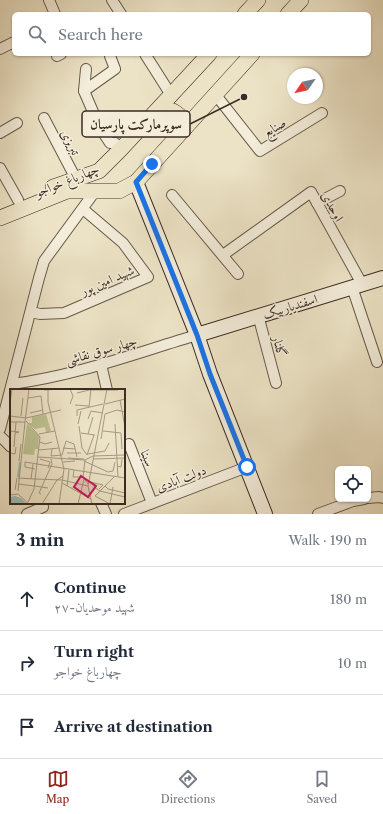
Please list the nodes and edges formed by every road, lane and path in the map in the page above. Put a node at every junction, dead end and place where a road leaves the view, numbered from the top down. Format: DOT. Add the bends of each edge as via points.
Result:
graph roads {
  1 [pos="49,0"];
  2 [pos="112,0"];
  3 [pos="258,0"];
  4 [pos="301,0"];
  5 [pos="54,12"];
  6 [pos="119,12"];
  7 [pos="247,12"];
  8 [pos="290,12"];
  9 [pos="12,43"];
  10 [pos="1,46"];
  11 [pos="110,56"];
  12 [pos="146,56"];
  13 [pos="207,56"];
  14 [pos="250,56"];
  15 [pos="86,69"];
  16 [pos="84,91"];
  17 [pos="215,94"];
  18 [pos="171,95"];
  19 [pos="158,110"];
  20 [pos="322,113"];
  21 [pos="44,118"];
  22 [pos="17,123"];
  23 [pos="185,128"];
  24 [pos="0,133"];
  25 [pos="121,149"];
  26 [pos="0,168"];
  27 [pos="99,170"];
  28 [pos="76,179"];
  29 [pos="136,182"];
  30 [pos="101,190"];
  31 [pos="340,191"];
  32 [pos="172,195"];
  33 [pos="18,200"];
  34 [pos="317,203"];
  35 [pos="0,208"];
  36 [pos="83,209"];
  37 [pos="0,218"];
  38 [pos="223,255"];
  39 [pos="238,274"];
  40 [pos="383,278"];
  41 [pos="357,286"];
  42 [pos="31,312"];
  43 [pos="258,315"];
  44 [pos="197,335"];
  45 [pos="377,362"];
  46 [pos="102,364"];
  47 [pos="276,383"];
  48 [pos="12,384"];
  49 [pos="11,389"];
  50 [pos="107,389"];
  51 [pos="10,392"];
  52 [pos="0,434"];
  53 [pos="129,444"];
  54 [pos="10,446"];
  55 [pos="247,467"];
  56 [pos="371,498"];
  57 [pos="383,498"];
  58 [pos="350,502"];
  59 [pos="152,503"];
  60 [pos="101,504"];
  61 [pos="44,508"];
  62 [pos="128,513"];
  63 [pos="27,514"];
  64 [pos="106,514"];
  65 [pos="265,514"];
  66 [pos="318,514"];
  1 -- 5 [label="street"];
  2 -- 6 [label="street"];
  3 -- 7 [label="main road"];
  4 -- 8 [label="main road"];
  9 -- 10 [label="street"];
  11 -- 16 [label="street" via="116,69"];
  12 -- 18 [label="street"];
  13 -- 18 [label="main road, چهارباغ خواجو"];
  14 -- 17 [label="main road, چهارباغ خواجو"];
  15 -- 16 [label="street"];
  16 -- 25 [label="street" via="110,143 115,143"];
  17 -- 20 [label="street, صنایع" via="260,151"];
  17 -- 23 [label="main road, چهارباغ خواجو"];
  18 -- 19 [label="main road, چهارباغ خواجو"];
  19 -- 23 [label="main road" via="167,109 177,113"];
  19 -- 25 [label="main road, چهارباغ خواجو"];
  21 -- 28 [label="street, تبریزی"];
  22 -- 24 [label="street"];
  23 -- 29 [label="main road, چهارباغ خواجو"];
  25 -- 27 [label="main road, چهارباغ خواجو"];
  26 -- 33 [label="street"];
  27 -- 28 [label="main road, چهارباغ خواجو"];
  27 -- 30 [label="main road" via="97,182"];
  28 -- 33 [label="main road, چهارباغ خواجو"];
  29 -- 30 [label="main road, چهارباغ خواجو" via="120,191"];
  29 -- 44 [label="main road"];
  30 -- 36 [label="street"];
  30 -- 37 [label="main road, چهارباغ خواجو" via="67,190"];
  31 -- 34 [label="street"];
  32 -- 38 [label="street"];
  33 -- 35 [label="main road, چهارباغ خواجو"];
  34 -- 38 [label="street, اوحدی" via="311,192"];
  34 -- 41 [label="street, اوحدی"];
  36 -- 42 [label="street" via="44,261"];
  36 -- 42 [label="street, شهید امین پور" via="123,243 148,277 64,313"];
  38 -- 39 [label="street"];
  40 -- 41 [label="main road, اسفندیاربیک"];
  41 -- 43 [label="main road, اسفندیاربیک"];
  41 -- 45 [label="street, اوحدی"];
  42 -- 48 [label="street"];
  43 -- 44 [label="main road, اسفندیاربیک"];
  43 -- 47 [label="street, گلنار"];
  44 -- 46 [label="street, چهار سوق نقاشی"];
  44 -- 55 [label="main road"];
  46 -- 48 [label="street, چهار سوق نقاشی" via="35,381"];
  46 -- 50 [label="street"];
  48 -- 49 [label="street"];
  51 -- 52 [label="street"];
  52 -- 54 [label="street"];
  53 -- 59 [label="street, سینا"];
  55 -- 59 [label="street, دولت آبادی"];
  55 -- 65 [label="main road"];
  56 -- 57 [label="street"];
  58 -- 66 [label="street"];
  59 -- 62 [label="street, دولت آبادی"];
  60 -- 64 [label="street"];
  61 -- 63 [label="street"];
}
